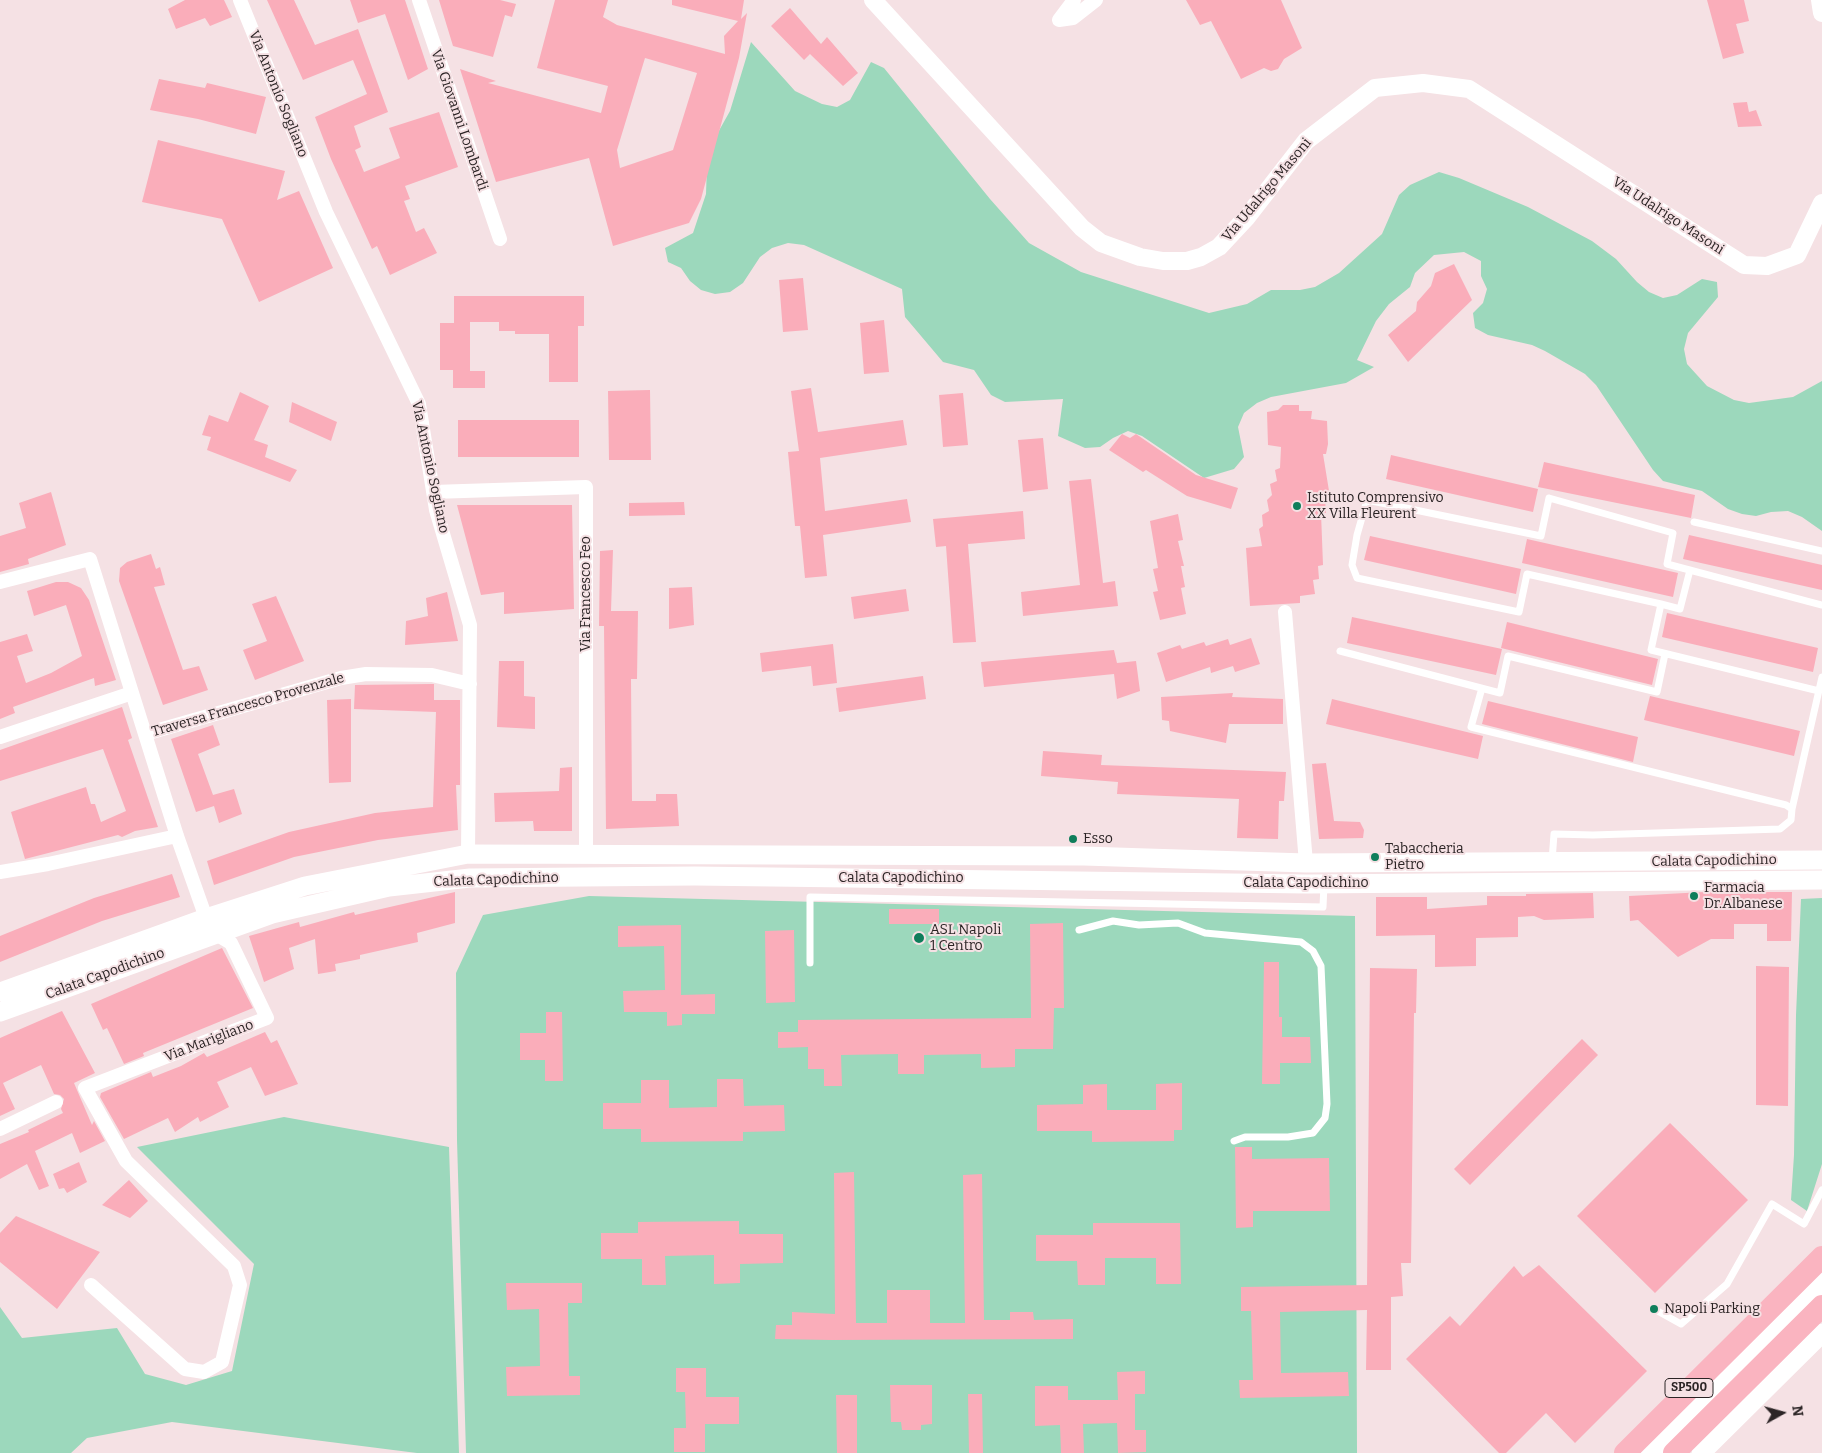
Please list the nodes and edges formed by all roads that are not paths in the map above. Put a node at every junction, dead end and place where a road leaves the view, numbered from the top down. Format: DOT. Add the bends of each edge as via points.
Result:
graph roads {
  1 [pos="240,0"];
  2 [pos="419,0"];
  3 [pos="873,0"];
  4 [pos="1074,0"];
  5 [pos="1096,0"];
  6 [pos="1820,0"];
  7 [pos="1822,13"];
  8 [pos="1822,203"];
  9 [pos="500,239"];
  10 [pos="433,492"];
  11 [pos="1694,522"];
  12 [pos="1822,551"];
  13 [pos="1690,570"];
  14 [pos="0,582"];
  15 [pos="1661,604"];
  16 [pos="1822,605"];
  17 [pos="1285,612"];
  18 [pos="1340,651"];
  19 [pos="1665,654"];
  20 [pos="1822,676"];
  21 [pos="470,684"];
  22 [pos="1482,688"];
  23 [pos="1819,691"];
  24 [pos="132,693"];
  25 [pos="145,734"];
  26 [pos="0,737"];
  27 [pos="1792,809"];
  28 [pos="177,836"];
  29 [pos="468,854"];
  30 [pos="586,854"];
  31 [pos="1822,860"];
  32 [pos="1552,862"];
  33 [pos="1306,864"];
  34 [pos="0,872"];
  35 [pos="470,878"];
  36 [pos="1822,880"];
  37 [pos="1315,884"];
  38 [pos="211,926"];
  39 [pos="1079,930"];
  40 [pos="810,963"];
  41 [pos="0,992"];
  42 [pos="0,1012"];
  43 [pos="56,1102"];
  44 [pos="0,1130"];
  45 [pos="1234,1141"];
  46 [pos="1822,1190"];
  47 [pos="1822,1257"];
  48 [pos="1822,1282"];
  49 [pos="91,1285"];
  50 [pos="1822,1306"];
  51 [pos="1654,1309"];
  52 [pos="1822,1333"];
  53 [pos="1625,1453"];
  54 [pos="1650,1453"];
  55 [pos="1674,1453"];
  56 [pos="1702,1453"];
  1 -- 10 [label="street, Via Antonio Sogliano" via="326,212 418,404"];
  2 -- 9 [label="street, Via Giovanni Lombardi"];
  3 -- 8 [label="street, Via Udalrigo Masoni" via="1082,228 1101,244 1140,257 1163,261 1187,260 1201,257 1218,247 1248,217 1306,141 1375,88 1423,82 1469,89 1744,265 1767,266 1796,255"];
  4 -- 5 [label="street" via="1060,20 1073,18"];
  6 -- 7 [label="street"];
  10 -- 21 [label="street, Via Antonio Sogliano" via="470,625"];
  10 -- 30 [label="street, Via Francesco Feo" via="586,487"];
  11 -- 12 [label="lane"];
  13 -- 15 [label="lane" via="1680,608"];
  13 -- 15 [label="lane" via="1667,564 1674,533 1549,498 1540,536 1367,500 1357,534 1352,565 1357,578 1520,612 1527,574"];
  13 -- 16 [label="lane"];
  14 -- 24 [label="street" via="90,560"];
  15 -- 19 [label="lane" via="1651,650"];
  17 -- 33 [label="street, Calata Capodichino"];
  18 -- 22 [label="lane"];
  19 -- 22 [label="lane" via="1657,692 1508,656 1500,693"];
  19 -- 23 [label="lane"];
  20 -- 23 [label="lane"];
  21 -- 25 [label="street, Traversa Francesco Provenzale" via="432,675 366,674 341,678"];
  21 -- 29 [label="street, Via Antonio Sogliano"];
  22 -- 27 [label="lane" via="1471,728"];
  23 -- 27 [label="lane"];
  24 -- 25 [label="street"];
  24 -- 26 [label="street"];
  25 -- 28 [label="street"];
  27 -- 32 [label="lane" via="1791,820 1780,829 1554,834"];
  28 -- 34 [label="street"];
  28 -- 38 [label="street"];
  29 -- 30 [label="main road, Calata Capodichino"];
  29 -- 35 [label="main road, Via Antonio Sogliano"];
  29 -- 38 [label="main road, Calata Capodichino" via="305,886"];
  30 -- 33 [label="main road, Calata Capodichino" via="1066,856"];
  31 -- 32 [label="main road, Calata Capodichino"];
  32 -- 33 [label="main road, Calata Capodichino"];
  33 -- 37 [label="main road"];
  35 -- 37 [label="main road, Calata Capodichino" via="705,876"];
  35 -- 38 [label="main road, Calata Capodichino" via="389,887"];
  36 -- 37 [label="main road, Calata Capodichino"];
  37 -- 40 [label="lane" via="1323,907 810,897"];
  38 -- 41 [label="main road, Calata Capodichino"];
  38 -- 42 [label="main road, Calata Capodichino"];
  38 -- 49 [label="street, Via Marigliano" via="232,943 267,1018 85,1088 126,1161 234,1266 240,1285 222,1362 204,1372 185,1369"];
  39 -- 45 [label="lane" via="1113,921 1178,924 1205,933 1301,942 1314,951 1321,966 1325,1118 1313,1134 1245,1137"];
  43 -- 44 [label="street"];
  46 -- 51 [label="lane" via="1804,1224 1772,1204 1727,1284 1681,1324"];
  47 -- 53 [label="highway, SP500"];
  48 -- 54 [label="main road"];
  50 -- 55 [label="highway, SP500"];
  52 -- 56 [label="main road"];
}
